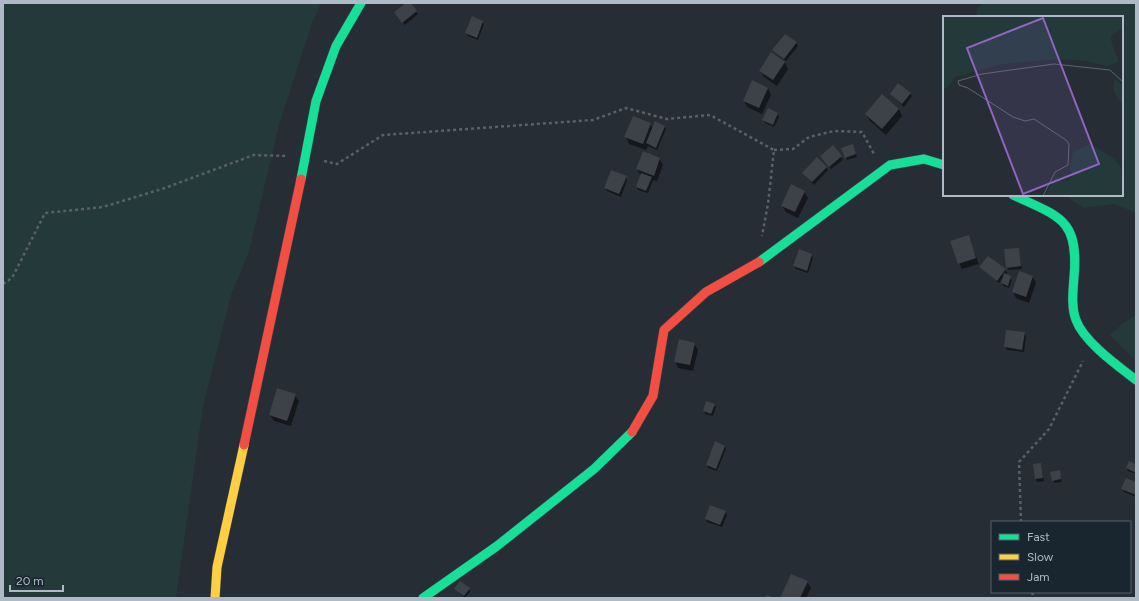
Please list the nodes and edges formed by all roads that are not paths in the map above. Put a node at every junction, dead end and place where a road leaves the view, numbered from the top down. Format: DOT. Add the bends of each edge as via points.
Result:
graph roads {
  1 [pos="362,3"];
  2 [pos="943,165"];
  3 [pos="1015,196"];
  4 [pos="1136,380"];
  5 [pos="215,598"];
  6 [pos="422,598"];
  1 -- 5 [label="street" via="336,46 316,101 217,567"];
  2 -- 6 [label="street" via="924,159 890,164 756,264 706,292 664,330 653,396 630,435 594,468 497,546"];
  3 -- 4 [label="street" via="1062,219 1075,239 1071,296 1076,321 1112,361"];
}
